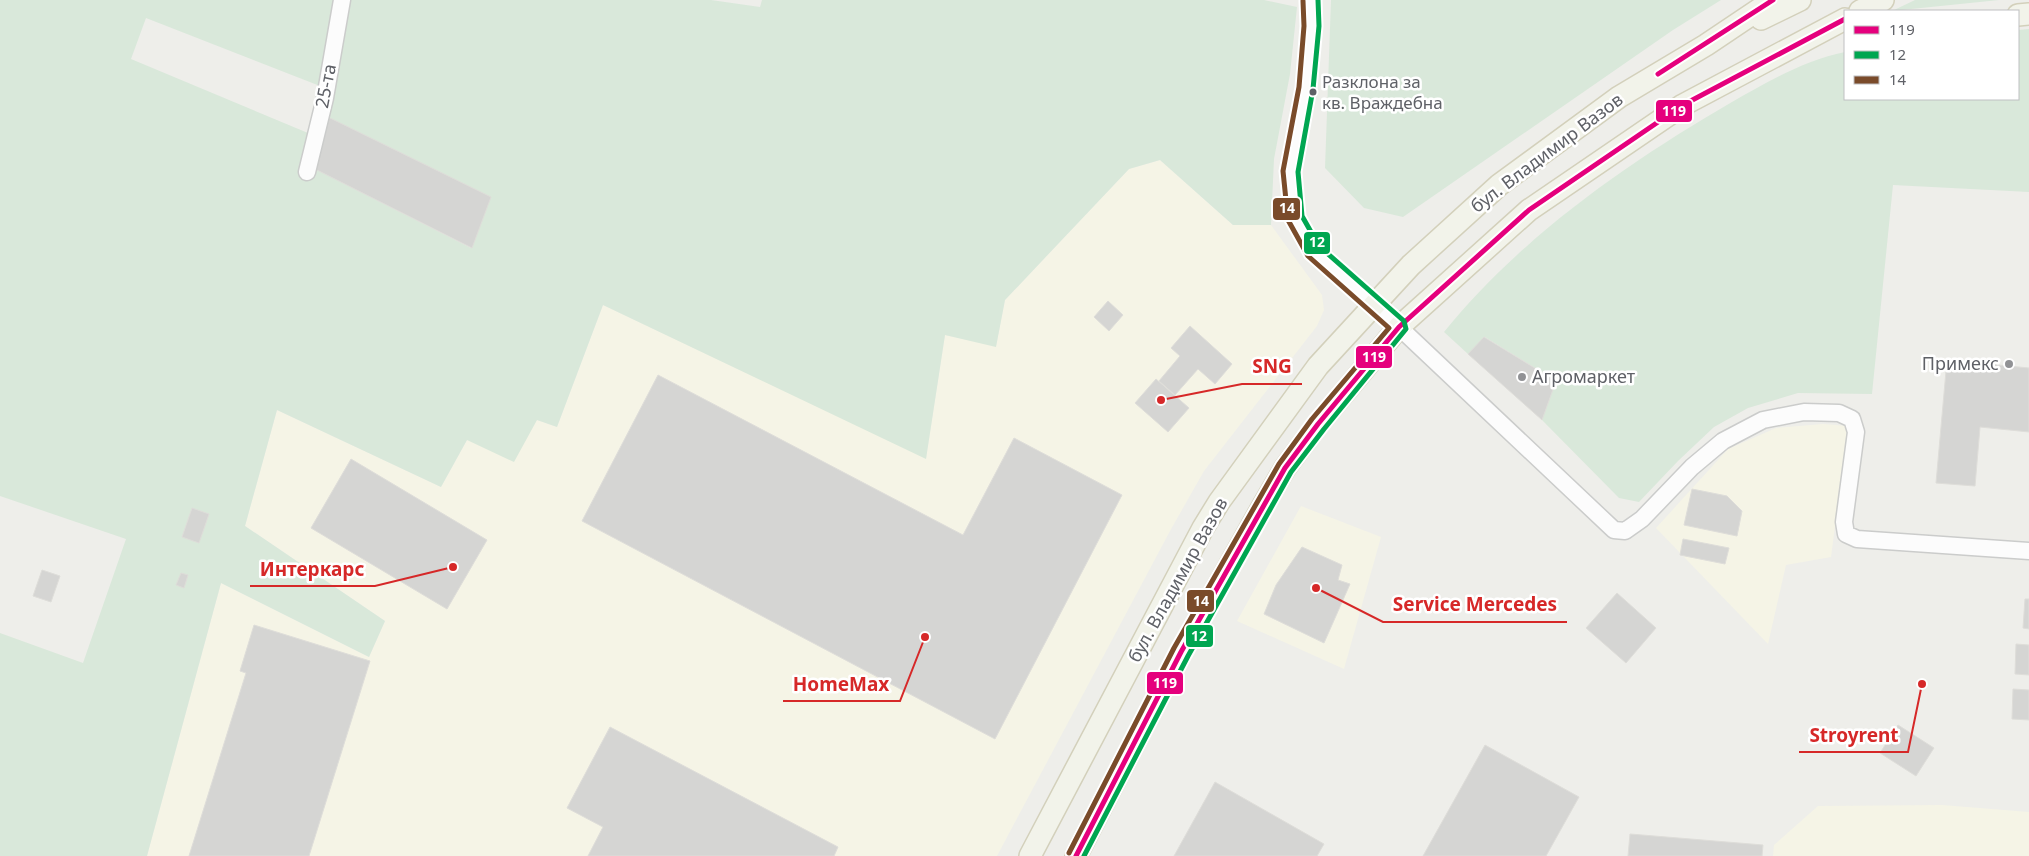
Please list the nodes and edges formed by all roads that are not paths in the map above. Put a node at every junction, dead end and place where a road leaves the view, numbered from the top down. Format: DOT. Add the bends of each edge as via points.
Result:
graph roads {
  1 [pos="342,0"];
  2 [pos="1310,0"];
  3 [pos="1773,0"];
  4 [pos="1800,0"];
  5 [pos="1883,0"];
  6 [pos="1862,10"];
  7 [pos="1844,20"];
  8 [pos="1844,30"];
  9 [pos="1819,32"];
  10 [pos="1706,45"];
  11 [pos="307,172"];
  12 [pos="1375,304"];
  13 [pos="1399,327"];
  14 [pos="2029,551"];
  15 [pos="1030,856"];
  16 [pos="1076,856"];
  1 -- 11 [label="street, 25-та" via="325,98"];
  2 -- 12 [label="street" via="1312,26 1306,88 1290,172 1295,218 1313,251"];
  3 -- 10 [label="main road"];
  4 -- 10 [label="main road"];
  5 -- 6 [label="main road"];
  7 -- 9 [label="main road, бул. Владимир Вазов"];
  8 -- 9 [label="main road"];
  9 -- 13 [label="main road, бул. Владимир Вазов" via="1683,105 1529,210"];
  10 -- 12 [label="main road, бул. Владимир Вазов" via="1620,97 1499,185 1411,265"];
  12 -- 13 [label="street"];
  12 -- 15 [label="main road, бул. Владимир Вазов" via="1318,366 1219,502"];
  13 -- 14 [label="street" via="1614,530 1625,531 1642,519 1692,466 1723,441 1762,420 1804,412 1839,413 1852,419 1856,432 1844,522 1846,534 1858,539"];
  13 -- 16 [label="main road, бул. Владимир Вазов" via="1318,424 1264,504 1181,652"];
}
